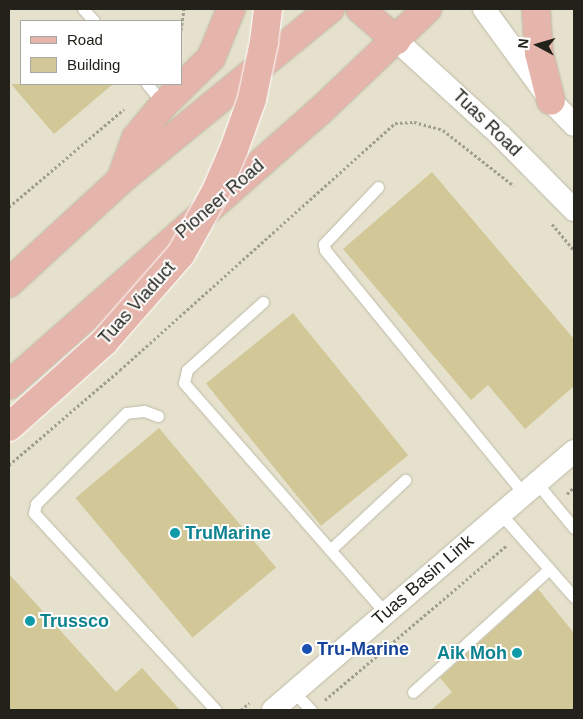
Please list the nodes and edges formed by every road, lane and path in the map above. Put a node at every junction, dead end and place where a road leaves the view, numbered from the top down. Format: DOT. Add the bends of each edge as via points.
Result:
graph roads {
  1 [pos="83,9"];
  2 [pos="184,9"];
  3 [pos="215,9"];
  4 [pos="231,9"];
  5 [pos="268,9"];
  6 [pos="330,9"];
  7 [pos="360,9"];
  8 [pos="380,9"];
  9 [pos="427,9"];
  10 [pos="484,9"];
  11 [pos="536,9"];
  12 [pos="93,20"];
  13 [pos="182,23"];
  14 [pos="396,40"];
  15 [pos="189,80"];
  16 [pos="182,82"];
  17 [pos="173,85"];
  18 [pos="154,91"];
  19 [pos="551,101"];
  20 [pos="574,125"];
  21 [pos="121,180"];
  22 [pos="378,187"];
  23 [pos="521,191"];
  24 [pos="9,207"];
  25 [pos="574,210"];
  26 [pos="546,217"];
  27 [pos="574,250"];
  28 [pos="9,284"];
  29 [pos="263,302"];
  30 [pos="9,385"];
  31 [pos="158,416"];
  32 [pos="9,427"];
  33 [pos="574,451"];
  34 [pos="9,465"];
  35 [pos="406,480"];
  36 [pos="574,487"];
  37 [pos="530,488"];
  38 [pos="554,506"];
  39 [pos="500,513"];
  40 [pos="574,528"];
  41 [pos="519,535"];
  42 [pos="330,550"];
  43 [pos="550,569"];
  44 [pos="574,597"];
  45 [pos="386,614"];
  46 [pos="294,692"];
  47 [pos="413,692"];
  48 [pos="321,704"];
  49 [pos="216,710"];
  50 [pos="273,710"];
  51 [pos="311,710"];
  1 -- 12 [label="lane"];
  2 -- 13 [label="path"];
  3 -- 15 [label="main road" via="196,52"];
  4 -- 15 [label="main road" via="211,58"];
  5 -- 32 [label="main road, Tuas Viaduct, bridge" via="254,90 234,149 216,191 181,254 104,342"];
  6 -- 21 [label="main road"];
  7 -- 14 [label="main road, Tuas Road"];
  8 -- 14 [label="main road, Tuas Road"];
  9 -- 14 [label="main road, Pioneer Road"];
  10 -- 19 [label="street"];
  11 -- 19 [label="main road" via="539,53"];
  14 -- 25 [label="street, Tuas Road" via="502,136"];
  14 -- 30 [label="main road, Pioneer Road"];
  15 -- 16 [label="main road"];
  17 -- 18 [label="main road"];
  18 -- 21 [label="main road"];
  18 -- 24 [label="path"];
  19 -- 20 [label="street"];
  21 -- 28 [label="main road"];
  22 -- 37 [label="lane" via="324,244 325,250"];
  23 -- 34 [label="path" via="444,130 414,122 394,124"];
  26 -- 27 [label="path"];
  29 -- 42 [label="lane" via="187,370 184,383"];
  31 -- 49 [label="lane" via="144,411 126,413 36,504 34,513"];
  33 -- 37 [label="street, Tuas Basin Link"];
  35 -- 42 [label="lane"];
  36 -- 38 [label="path"];
  37 -- 38 [label="lane"];
  37 -- 39 [label="street, Tuas Basin Link"];
  38 -- 40 [label="lane"];
  39 -- 41 [label="lane"];
  39 -- 45 [label="street, Tuas Basin Link"];
  41 -- 43 [label="lane"];
  41 -- 48 [label="path"];
  42 -- 45 [label="lane"];
  43 -- 44 [label="lane"];
  43 -- 47 [label="lane"];
  45 -- 46 [label="street, Tuas Basin Link"];
  46 -- 50 [label="street, Tuas Basin Link"];
  46 -- 51 [label="lane"];
}
